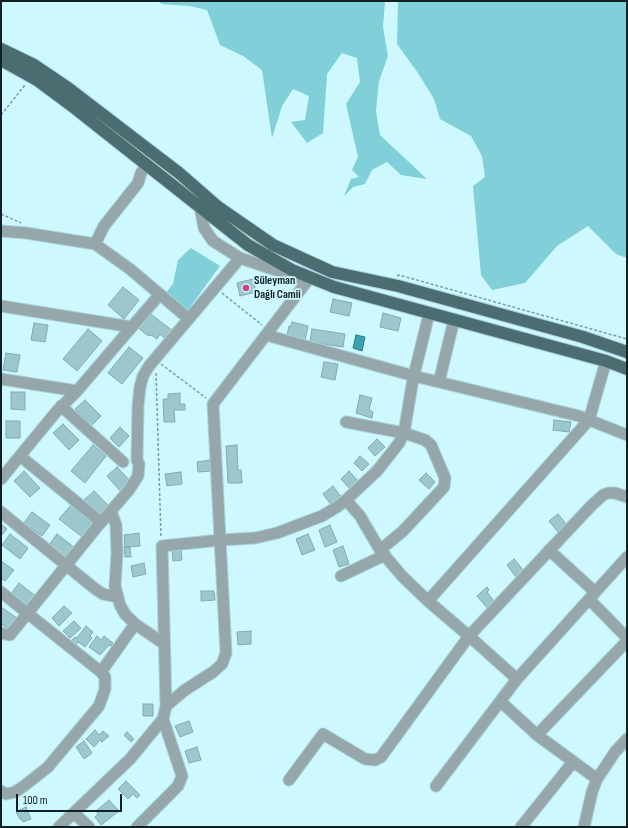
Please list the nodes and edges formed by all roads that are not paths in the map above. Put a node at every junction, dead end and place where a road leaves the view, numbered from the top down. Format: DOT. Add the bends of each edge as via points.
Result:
graph roads {
  1 [pos="1,49"];
  2 [pos="1,60"];
  3 [pos="147,164"];
  4 [pos="200,207"];
  5 [pos="1,232"];
  6 [pos="95,244"];
  7 [pos="240,258"];
  8 [pos="308,280"];
  9 [pos="334,288"];
  10 [pos="160,294"];
  11 [pos="1,306"];
  12 [pos="429,314"];
  13 [pos="189,319"];
  14 [pos="454,320"];
  15 [pos="132,327"];
  16 [pos="268,333"];
  17 [pos="627,352"];
  18 [pos="606,361"];
  19 [pos="627,369"];
  20 [pos="414,376"];
  21 [pos="1,379"];
  22 [pos="439,382"];
  23 [pos="77,391"];
  24 [pos="61,406"];
  25 [pos="589,420"];
  26 [pos="346,422"];
  27 [pos="404,433"];
  28 [pos="627,435"];
  29 [pos="20,456"];
  30 [pos="123,462"];
  31 [pos="1,479"];
  32 [pos="627,497"];
  33 [pos="346,500"];
  34 [pos="111,511"];
  35 [pos="1,512"];
  36 [pos="101,522"];
  37 [pos="221,540"];
  38 [pos="549,550"];
  39 [pos="382,552"];
  40 [pos="627,557"];
  41 [pos="66,566"];
  42 [pos="341,576"];
  43 [pos="1,592"];
  44 [pos="592,596"];
  45 [pos="117,597"];
  46 [pos="428,601"];
  47 [pos="27,613"];
  48 [pos="135,624"];
  49 [pos="1,633"];
  50 [pos="469,636"];
  51 [pos="627,640"];
  52 [pos="163,643"];
  53 [pos="101,672"];
  54 [pos="517,679"];
  55 [pos="501,702"];
  56 [pos="166,706"];
  57 [pos="163,719"];
  58 [pos="537,735"];
  59 [pos="627,739"];
  60 [pos="573,762"];
  61 [pos="597,779"];
  62 [pos="289,780"];
  63 [pos="436,786"];
  64 [pos="1,792"];
  65 [pos="74,813"];
  66 [pos="59,827"];
  67 [pos="89,827"];
  68 [pos="137,827"];
  69 [pos="521,827"];
  70 [pos="584,827"];
  1 -- 17 [label="main road" via="34,65 68,88 179,173 218,207 273,245 332,272 398,286 583,337"];
  2 -- 3 [label="main road" via="31,77 76,109"];
  3 -- 4 [label="main road"];
  3 -- 6 [label="street" via="138,183 104,226"];
  4 -- 7 [label="street" via="204,228 213,241"];
  4 -- 9 [label="main road" via="248,245 292,270"];
  5 -- 6 [label="street" via="26,233"];
  6 -- 10 [label="street"];
  7 -- 8 [label="street"];
  7 -- 13 [label="street"];
  8 -- 9 [label="street"];
  8 -- 16 [label="street"];
  9 -- 12 [label="main road"];
  10 -- 13 [label="street"];
  10 -- 15 [label="street"];
  11 -- 15 [label="street"];
  12 -- 14 [label="main road"];
  12 -- 20 [label="street"];
  13 -- 34 [label="street" via="143,376 140,387 138,476"];
  14 -- 18 [label="main road"];
  14 -- 22 [label="street"];
  15 -- 23 [label="street"];
  16 -- 20 [label="street"];
  16 -- 37 [label="street" via="213,404"];
  18 -- 19 [label="main road"];
  18 -- 25 [label="street"];
  20 -- 22 [label="street"];
  20 -- 27 [label="street"];
  21 -- 23 [label="street"];
  22 -- 25 [label="street"];
  23 -- 24 [label="street"];
  24 -- 29 [label="street"];
  24 -- 30 [label="street"];
  25 -- 28 [label="street"];
  25 -- 46 [label="street"];
  26 -- 27 [label="street"];
  27 -- 33 [label="street" via="377,471"];
  27 -- 39 [label="street" via="425,440 431,445 445,483"];
  29 -- 31 [label="street"];
  29 -- 36 [label="street"];
  32 -- 38 [label="street" via="615,493 603,495"];
  33 -- 37 [label="street" via="322,516 277,533 255,538"];
  33 -- 39 [label="street" via="360,516"];
  34 -- 36 [label="street"];
  34 -- 45 [label="street" via="116,530"];
  35 -- 41 [label="street"];
  36 -- 41 [label="street"];
  37 -- 52 [label="street" via="162,546"];
  37 -- 56 [label="street" via="226,653 222,664 213,672"];
  38 -- 44 [label="street"];
  38 -- 50 [label="street"];
  39 -- 42 [label="street"];
  39 -- 46 [label="street"];
  40 -- 44 [label="street"];
  41 -- 45 [label="street" via="103,594"];
  41 -- 47 [label="street"];
  43 -- 47 [label="street"];
  44 -- 51 [label="street"];
  44 -- 54 [label="street"];
  45 -- 48 [label="street"];
  46 -- 50 [label="street"];
  47 -- 49 [label="street" via="10,635"];
  47 -- 53 [label="street"];
  48 -- 52 [label="street"];
  48 -- 53 [label="street"];
  50 -- 54 [label="street"];
  50 -- 62 [label="street" via="382,757 375,760 365,759 323,734"];
  51 -- 58 [label="street"];
  52 -- 56 [label="street"];
  53 -- 64 [label="street" via="105,677 105,689 99,706 78,732 48,767 24,786 15,792"];
  54 -- 55 [label="street"];
  55 -- 58 [label="street"];
  55 -- 63 [label="street"];
  56 -- 57 [label="street"];
  57 -- 65 [label="street" via="130,759"];
  57 -- 68 [label="street" via="182,776 178,786"];
  58 -- 60 [label="street"];
  59 -- 61 [label="street"];
  60 -- 61 [label="street"];
  60 -- 69 [label="street"];
  61 -- 70 [label="street"];
  65 -- 66 [label="street"];
  65 -- 67 [label="street"];
}
